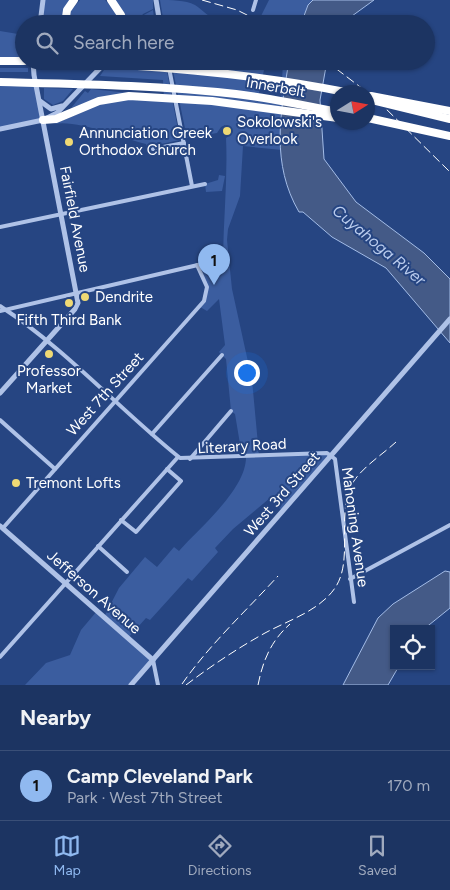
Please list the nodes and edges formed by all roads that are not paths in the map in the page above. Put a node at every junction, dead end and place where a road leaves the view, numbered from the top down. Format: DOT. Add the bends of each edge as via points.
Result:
graph roads {
  1 [pos="43,0"];
  2 [pos="74,0"];
  3 [pos="111,0"];
  4 [pos="156,0"];
  5 [pos="256,0"];
  6 [pos="253,10"];
  7 [pos="41,15"];
  8 [pos="66,15"];
  9 [pos="121,15"];
  10 [pos="158,15"];
  11 [pos="0,61"];
  12 [pos="15,61"];
  13 [pos="34,70"];
  14 [pos="99,70"];
  15 [pos="170,70"];
  16 [pos="193,70"];
  17 [pos="202,70"];
  18 [pos="207,71"];
  19 [pos="0,82"];
  20 [pos="330,89"];
  21 [pos="76,95"];
  22 [pos="375,98"];
  23 [pos="375,99"];
  24 [pos="38,100"];
  25 [pos="330,110"];
  26 [pos="450,111"];
  27 [pos="330,117"];
  28 [pos="450,118"];
  29 [pos="43,120"];
  30 [pos="375,120"];
  31 [pos="0,129"];
  32 [pos="450,136"];
  33 [pos="184,143"];
  34 [pos="153,149"];
  35 [pos="205,184"];
  36 [pos="192,186"];
  37 [pos="62,214"];
  38 [pos="0,227"];
  39 [pos="215,261"];
  40 [pos="197,265"];
  41 [pos="77,292"];
  42 [pos="0,306"];
  43 [pos="6,310"];
  44 [pos="0,311"];
  45 [pos="450,319"];
  46 [pos="47,341"];
  47 [pos="222,355"];
  48 [pos="0,393"];
  49 [pos="116,401"];
  50 [pos="231,411"];
  51 [pos="0,420"];
  52 [pos="152,434"];
  53 [pos="332,456"];
  54 [pos="178,457"];
  55 [pos="190,459"];
  56 [pos="56,469"];
  57 [pos="167,469"];
  58 [pos="121,520"];
  59 [pos="450,525"];
  60 [pos="1,529"];
  61 [pos="98,546"];
  62 [pos="127,572"];
  63 [pos="350,579"];
  64 [pos="65,583"];
  65 [pos="354,602"];
  66 [pos="0,657"];
  67 [pos="152,660"];
  68 [pos="131,685"];
  69 [pos="158,685"];
  1 -- 7 [label="street"];
  2 -- 8 [label="highway"];
  3 -- 9 [label="highway"];
  4 -- 10 [label="street"];
  5 -- 6 [label="street"];
  11 -- 12 [label="highway"];
  13 -- 24 [label="street, Fairfield Avenue"];
  14 -- 21 [label="street"];
  15 -- 33 [label="street"];
  16 -- 18 [label="highway, Innerbelt"];
  17 -- 18 [label="highway"];
  18 -- 20 [label="highway, Innerbelt"];
  19 -- 25 [label="highway, Innerbelt" via="162,87 264,97"];
  21 -- 24 [label="street" via="53,109 46,108"];
  21 -- 29 [label="street" via="63,109"];
  22 -- 26 [label="highway"];
  23 -- 28 [label="highway"];
  24 -- 29 [label="street, Fairfield Avenue"];
  27 -- 29 [label="highway" via="270,108 129,96 107,99 56,119"];
  29 -- 31 [label="street"];
  29 -- 37 [label="street, Fairfield Avenue"];
  30 -- 32 [label="highway"];
  33 -- 34 [label="street"];
  33 -- 36 [label="street"];
  35 -- 36 [label="street"];
  36 -- 37 [label="street"];
  37 -- 38 [label="street"];
  37 -- 41 [label="street, Fairfield Avenue"];
  39 -- 40 [label="street"];
  40 -- 41 [label="street"];
  40 -- 49 [label="street, West 7th Street" via="207,287 204,301"];
  41 -- 43 [label="street"];
  41 -- 46 [label="street" via="75,309"];
  42 -- 43 [label="street, Literary Road"];
  43 -- 44 [label="street"];
  43 -- 46 [label="street, Literary Road"];
  45 -- 53 [label="street, West 3rd Street"];
  46 -- 48 [label="street"];
  46 -- 49 [label="street, Literary Road"];
  47 -- 52 [label="street"];
  49 -- 52 [label="street, Literary Road"];
  49 -- 56 [label="street, West 7th Street"];
  50 -- 55 [label="street"];
  51 -- 56 [label="street"];
  52 -- 54 [label="street, Literary Road"];
  53 -- 55 [label="street, Literary Road" via="327,453"];
  53 -- 63 [label="street, Mahoning Avenue" via="335,459"];
  53 -- 67 [label="street, West 3rd Street"];
  54 -- 55 [label="street, Literary Road"];
  54 -- 57 [label="street"];
  56 -- 60 [label="street, West 7th Street"];
  57 -- 58 [label="street"];
  57 -- 58 [label="street" via="181,482 136,532"];
  58 -- 61 [label="street"];
  59 -- 63 [label="street"];
  60 -- 64 [label="street, Jefferson Avenue"];
  61 -- 62 [label="street"];
  61 -- 64 [label="street"];
  63 -- 65 [label="street, Mahoning Avenue"];
  64 -- 66 [label="street"];
  64 -- 67 [label="street, Jefferson Avenue"];
  67 -- 68 [label="street, West 3rd Street"];
  67 -- 69 [label="street"];
}
